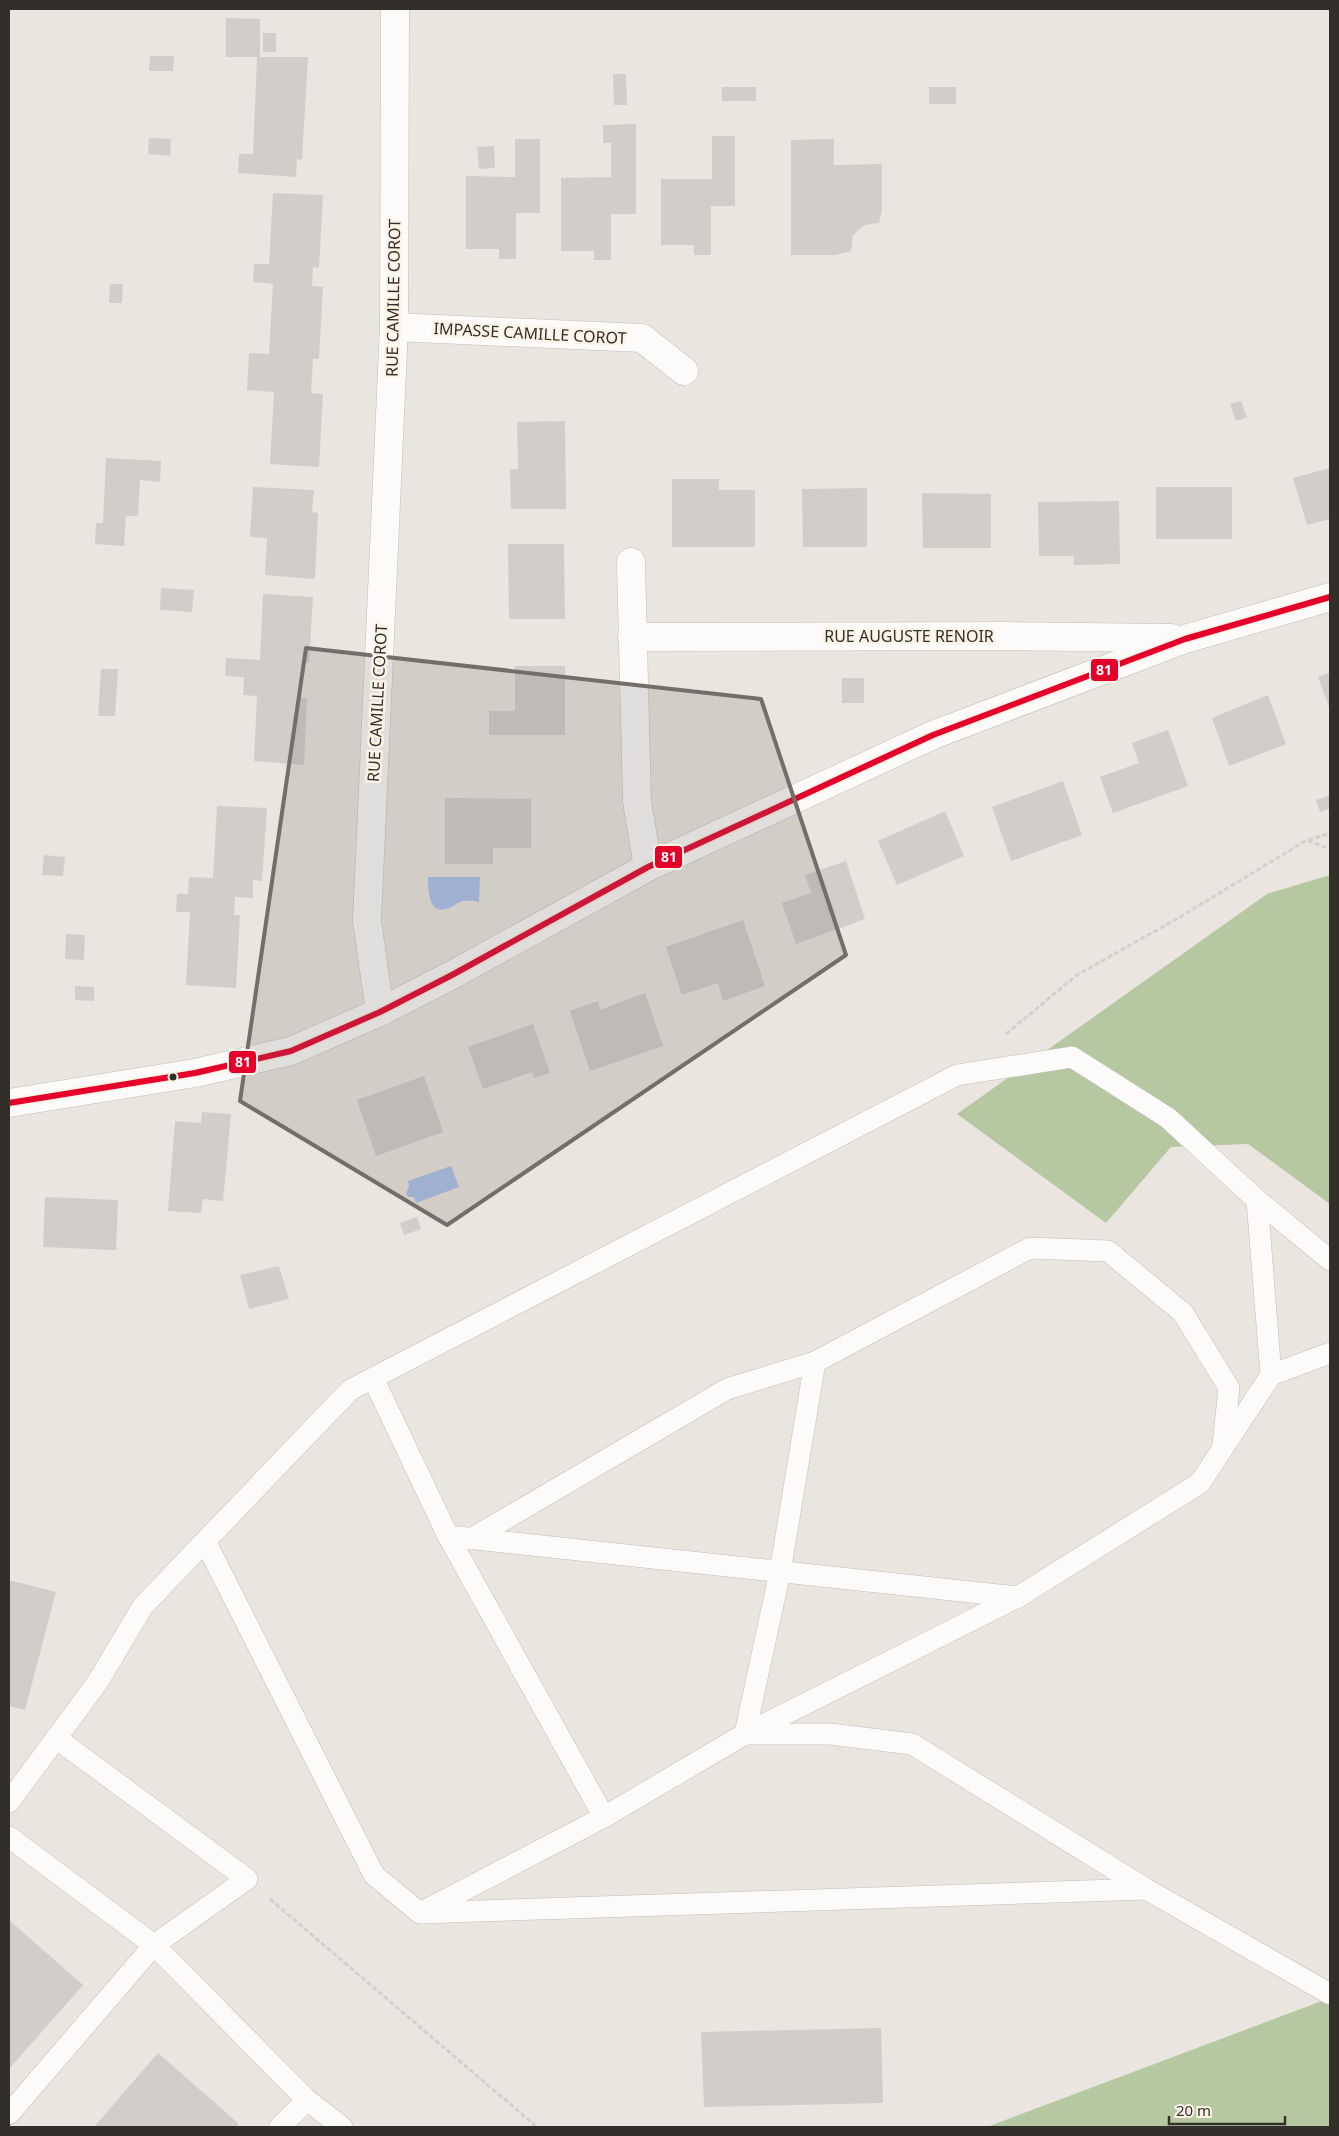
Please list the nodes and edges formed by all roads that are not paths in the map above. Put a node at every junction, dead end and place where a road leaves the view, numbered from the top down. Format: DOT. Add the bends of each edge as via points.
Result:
graph roads {
  1 [pos="395,9"];
  2 [pos="394,327"];
  3 [pos="684,371"];
  4 [pos="631,562"];
  5 [pos="1330,597"];
  6 [pos="632,637"];
  7 [pos="1185,638"];
  8 [pos="648,868"];
  9 [pos="380,1012"];
  10 [pos="9,1103"];
  11 [pos="1257,1200"];
  12 [pos="1330,1260"];
  13 [pos="1330,1353"];
  14 [pos="815,1362"];
  15 [pos="1272,1376"];
  16 [pos="373,1378"];
  17 [pos="1223,1448"];
  18 [pos="448,1536"];
  19 [pos="471,1539"];
  20 [pos="205,1541"];
  21 [pos="780,1572"];
  22 [pos="1018,1597"];
  23 [pos="745,1734"];
  24 [pos="56,1738"];
  25 [pos="9,1802"];
  26 [pos="604,1817"];
  27 [pos="9,1837"];
  28 [pos="1146,1889"];
  29 [pos="420,1913"];
  30 [pos="154,1945"];
  31 [pos="1330,1994"];
  32 [pos="307,2100"];
  33 [pos="9,2114"];
  34 [pos="280,2127"];
  35 [pos="342,2127"];
  1 -- 2 [label="street, RUE CAMILLE COROT"];
  2 -- 3 [label="street, IMPASSE CAMILLE COROT" via="642,338"];
  2 -- 9 [label="street, RUE CAMILLE COROT" via="367,922"];
  4 -- 6 [label="street"];
  5 -- 7 [label="street, RUE AUGUSTE RENOIR"];
  6 -- 7 [label="street, RUE AUGUSTE RENOIR"];
  6 -- 8 [label="street" via="637,802"];
  7 -- 8 [label="street, RUE AUGUSTE RENOIR" via="933,735"];
  8 -- 9 [label="street, RUE AUGUSTE RENOIR"];
  9 -- 10 [label="street" via="291,1051 194,1073"];
  11 -- 12 [label="lane"];
  11 -- 15 [label="lane"];
  11 -- 16 [label="lane" via="1168,1118 1072,1056 957,1074"];
  13 -- 15 [label="lane"];
  14 -- 17 [label="lane" via="1030,1248 1108,1251 1182,1313 1229,1388"];
  14 -- 19 [label="lane" via="726,1389"];
  14 -- 21 [label="lane"];
  15 -- 17 [label="lane"];
  16 -- 18 [label="lane"];
  16 -- 20 [label="lane" via="350,1390"];
  17 -- 22 [label="lane" via="1200,1483"];
  18 -- 19 [label="lane"];
  18 -- 26 [label="lane"];
  19 -- 21 [label="lane"];
  20 -- 24 [label="lane" via="143,1606 97,1683"];
  20 -- 29 [label="lane" via="374,1874"];
  21 -- 22 [label="lane"];
  21 -- 23 [label="lane"];
  22 -- 23 [label="lane"];
  23 -- 26 [label="lane"];
  23 -- 28 [label="lane" via="830,1734 912,1744"];
  24 -- 25 [label="lane"];
  24 -- 30 [label="lane" via="247,1879"];
  26 -- 29 [label="lane"];
  27 -- 30 [label="lane"];
  28 -- 29 [label="lane"];
  28 -- 31 [label="lane"];
  30 -- 32 [label="lane"];
  30 -- 33 [label="lane"];
  32 -- 34 [label="lane"];
  32 -- 35 [label="lane"];
}
